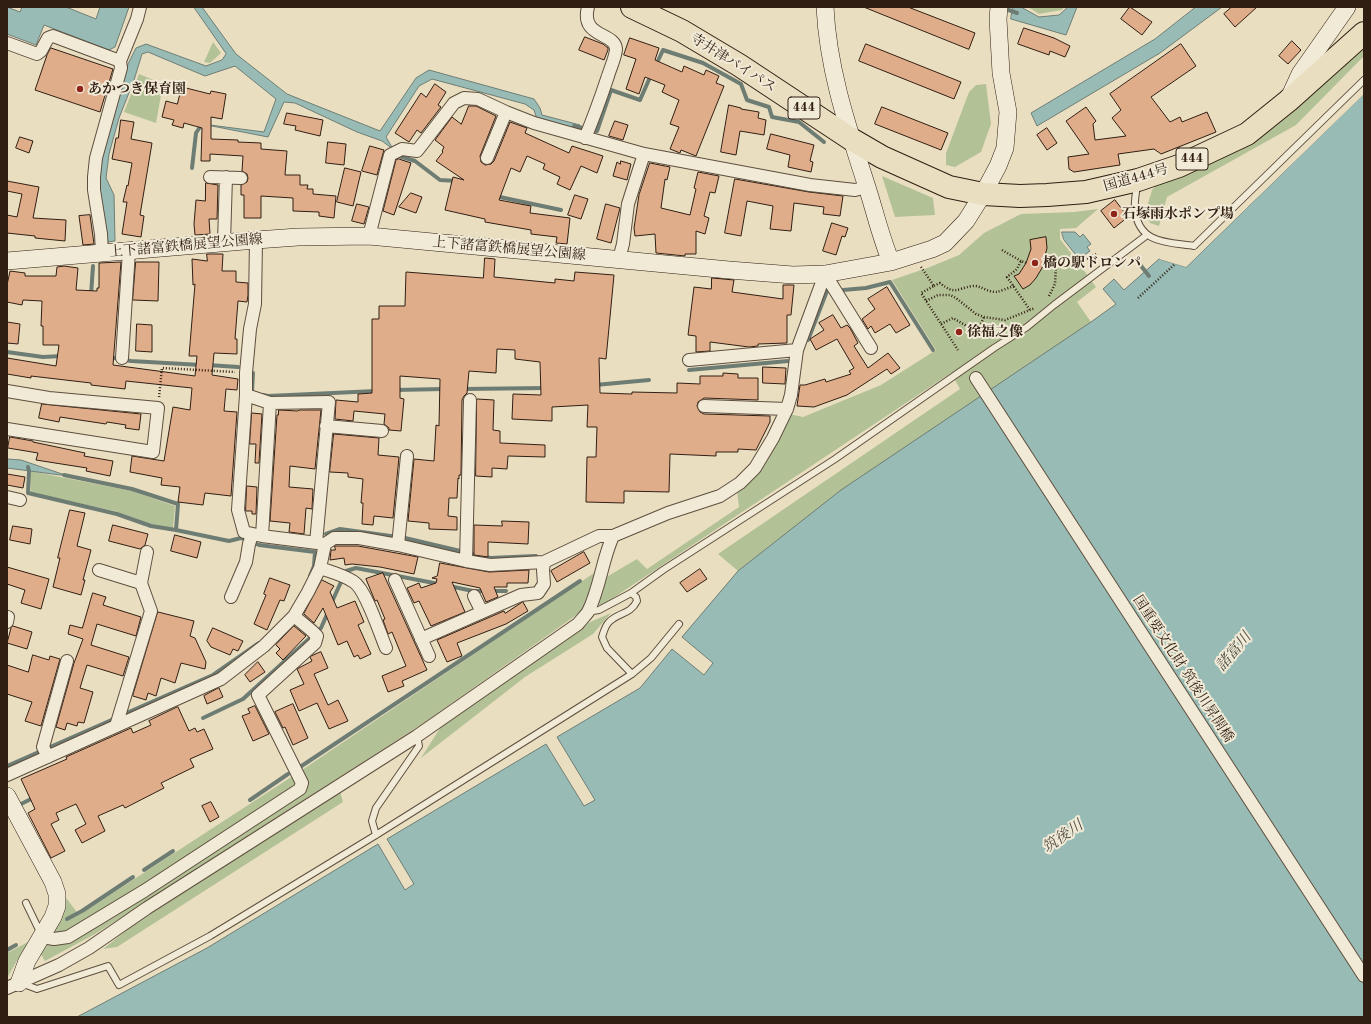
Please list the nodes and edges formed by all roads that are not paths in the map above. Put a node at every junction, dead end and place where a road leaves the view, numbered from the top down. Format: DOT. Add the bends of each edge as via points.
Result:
graph roads {
  1 [pos="140,7"];
  2 [pos="588,7"];
  3 [pos="632,7"];
  4 [pos="825,7"];
  5 [pos="1347,7"];
  6 [pos="998,13"];
  7 [pos="1364,33"];
  8 [pos="7,43"];
  9 [pos="120,61"];
  10 [pos="1364,80"];
  11 [pos="1288,101"];
  12 [pos="506,112"];
  13 [pos="586,138"];
  14 [pos="851,139"];
  15 [pos="644,154"];
  16 [pos="487,158"];
  17 [pos="210,177"];
  18 [pos="226,177"];
  19 [pos="241,178"];
  20 [pos="1138,180"];
  21 [pos="867,187"];
  22 [pos="983,194"];
  23 [pos="1147,235"];
  24 [pos="369,236"];
  25 [pos="256,240"];
  26 [pos="224,242"];
  27 [pos="129,251"];
  28 [pos="102,253"];
  29 [pos="619,259"];
  30 [pos="7,261"];
  31 [pos="890,262"];
  32 [pos="825,274"];
  33 [pos="871,348"];
  34 [pos="797,350"];
  35 [pos="122,358"];
  36 [pos="689,360"];
  37 [pos="976,378"];
  38 [pos="7,391"];
  39 [pos="246,395"];
  40 [pos="470,400"];
  41 [pos="270,403"];
  42 [pos="704,406"];
  43 [pos="788,409"];
  44 [pos="326,426"];
  45 [pos="7,428"];
  46 [pos="382,430"];
  47 [pos="406,456"];
  48 [pos="7,497"];
  49 [pos="20,500"];
  50 [pos="613,536"];
  51 [pos="254,539"];
  52 [pos="321,544"];
  53 [pos="398,545"];
  54 [pos="147,552"];
  55 [pos="466,555"];
  56 [pos="544,562"];
  57 [pos="320,568"];
  58 [pos="99,570"];
  59 [pos="395,580"];
  60 [pos="141,583"];
  61 [pos="631,593"];
  62 [pos="474,596"];
  63 [pos="231,597"];
  64 [pos="482,612"];
  65 [pos="587,612"];
  66 [pos="294,616"];
  67 [pos="679,624"];
  68 [pos="421,639"];
  69 [pos="386,648"];
  70 [pos="429,656"];
  71 [pos="67,661"];
  72 [pos="632,674"];
  73 [pos="116,726"];
  74 [pos="417,736"];
  75 [pos="45,752"];
  76 [pos="7,775"];
  77 [pos="7,796"];
  78 [pos="376,835"];
  79 [pos="26,903"];
  80 [pos="42,937"];
  81 [pos="1364,976"];
  82 [pos="13,986"];
  1 -- 9 [label="street"];
  2 -- 13 [label="street" via="588,23 613,42 616,49"];
  3 -- 14 [label="highway, 寺井津バイパス / 444" via="682,31 739,65"];
  4 -- 14 [label="street" via="835,78"];
  5 -- 11 [label="street" via="1300,74"];
  6 -- 22 [label="street, 上下諸富鉄橋展望公園線" via="1001,73 1008,112 1007,128 1005,148"];
  7 -- 11 [label="highway, 国道444号 / 444"];
  8 -- 9 [label="street" via="37,54 48,38 53,36"];
  9 -- 28 [label="street" via="121,68 96,158 94,177"];
  10 -- 23 [label="lane" via="1194,246 1163,242"];
  11 -- 20 [label="highway, 国道444号 / 444" via="1247,134 1179,166"];
  12 -- 13 [label="street"];
  12 -- 16 [label="street"];
  12 -- 24 [label="street" via="478,99 464,98 454,103 417,151 402,149 390,155"];
  13 -- 15 [label="street"];
  14 -- 21 [label="street"];
  14 -- 22 [label="highway, 寺井津バイパス / 444" via="882,157 926,177 949,186"];
  15 -- 21 [label="street" via="810,185 855,190"];
  15 -- 29 [label="street" via="628,204"];
  17 -- 18 [label="street"];
  18 -- 19 [label="street"];
  18 -- 26 [label="street"];
  20 -- 22 [label="highway, 国道444号 / 444" via="1086,192 1055,195"];
  20 -- 23 [label="lane" via="1134,209 1140,228"];
  21 -- 31 [label="street"];
  22 -- 31 [label="street, 上下諸富鉄橋展望公園線" via="966,221 945,243"];
  23 -- 61 [label="lane" via="1027,327 835,459"];
  24 -- 25 [label="street, 上下諸富鉄橋展望公園線"];
  24 -- 29 [label="street, 上下諸富鉄橋展望公園線"];
  25 -- 26 [label="street, 上下諸富鉄橋展望公園線"];
  25 -- 39 [label="street" via="255,304 250,329"];
  26 -- 27 [label="street, 上下諸富鉄橋展望公園線"];
  27 -- 28 [label="street, 上下諸富鉄橋展望公園線"];
  27 -- 35 [label="street"];
  28 -- 30 [label="street, 上下諸富鉄橋展望公園線"];
  29 -- 32 [label="street, 上下諸富鉄橋展望公園線" via="786,274"];
  31 -- 32 [label="street, 上下諸富鉄橋展望公園線"];
  32 -- 33 [label="street"];
  32 -- 34 [label="street"];
  34 -- 36 [label="street"];
  34 -- 43 [label="street"];
  37 -- 81 [label="street, 国重要文化財 筑後川昇開橋"];
  38 -- 45 [label="street" via="49,398 158,408 153,452"];
  39 -- 41 [label="street"];
  39 -- 51 [label="street" via="238,510 244,532"];
  40 -- 55 [label="street"];
  41 -- 44 [label="street" via="328,402"];
  41 -- 51 [label="street"];
  42 -- 43 [label="street"];
  43 -- 50 [label="street" via="755,468 740,483 720,496 668,513"];
  44 -- 46 [label="street"];
  44 -- 52 [label="street"];
  47 -- 53 [label="street"];
  48 -- 49 [label="street"];
  50 -- 56 [label="street" via="599,536"];
  50 -- 65 [label="street"];
  51 -- 52 [label="street"];
  51 -- 63 [label="street"];
  52 -- 53 [label="street" via="334,538 359,538"];
  52 -- 57 [label="street"];
  53 -- 55 [label="street"];
  54 -- 60 [label="street"];
  55 -- 56 [label="street" via="490,565"];
  56 -- 64 [label="street" via="544,584 538,593 521,595"];
  57 -- 66 [label="street"];
  57 -- 69 [label="street" via="356,583"];
  58 -- 60 [label="street"];
  59 -- 68 [label="street"];
  60 -- 73 [label="street" via="151,611"];
  61 -- 65 [label="lane" via="599,610"];
  61 -- 72 [label="lane" via="637,601 634,608 610,621 602,637 607,648"];
  62 -- 64 [label="street"];
  64 -- 68 [label="street"];
  65 -- 74 [label="street" via="578,624"];
  66 -- 73 [label="street" via="264,646 221,679"];
  66 -- 80 [label="street" via="315,634 315,643 258,694 302,783 300,789 144,891 68,937"];
  67 -- 72 [label="lane" via="650,658"];
  68 -- 70 [label="street"];
  71 -- 75 [label="street"];
  72 -- 78 [label="lane"];
  73 -- 75 [label="street"];
  74 -- 78 [label="lane" via="419,746 376,808 372,821"];
  74 -- 82 [label="street" via="147,908 89,948"];
  75 -- 76 [label="street"];
  77 -- 80 [label="street" via="57,894 57,906"];
  78 -- 82 [label="lane" via="210,936 119,985 108,966 37,989"];
  79 -- 80 [label="lane"];
  80 -- 82 [label="street"];
}
